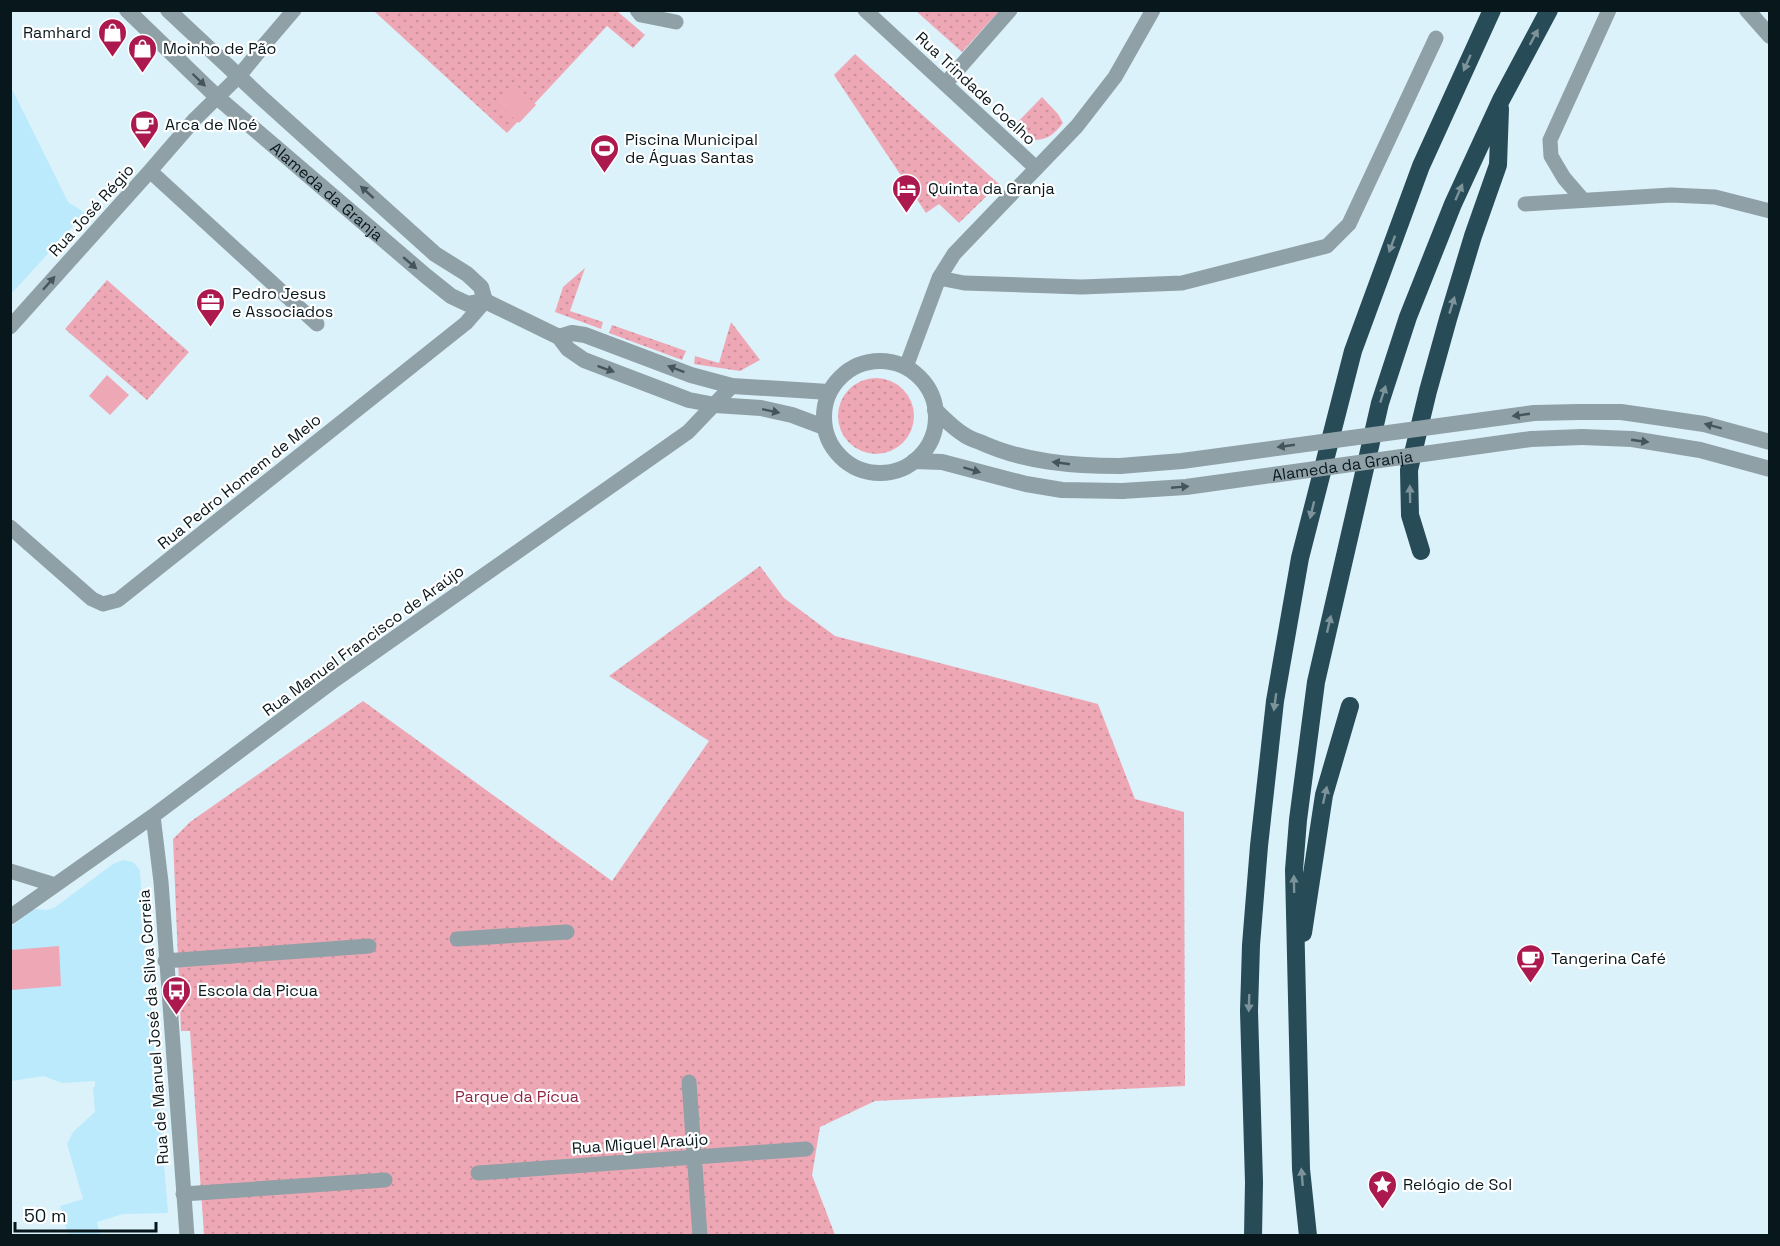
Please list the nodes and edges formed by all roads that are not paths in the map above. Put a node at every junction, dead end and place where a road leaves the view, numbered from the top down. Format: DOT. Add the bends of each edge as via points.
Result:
graph roads {
  1 [pos="127,10"];
  2 [pos="168,10"];
  3 [pos="294,10"];
  4 [pos="636,10"];
  5 [pos="865,10"];
  6 [pos="1010,10"];
  7 [pos="1153,10"];
  8 [pos="1492,10"];
  9 [pos="1549,10"];
  10 [pos="1609,10"];
  11 [pos="1747,10"];
  12 [pos="675,22"];
  13 [pos="1770,36"];
  14 [pos="1436,38"];
  15 [pos="239,76"];
  16 [pos="945,84"];
  17 [pos="217,97"];
  18 [pos="1500,100"];
  19 [pos="1036,168"];
  20 [pos="150,171"];
  21 [pos="1583,200"];
  22 [pos="1525,204"];
  23 [pos="1770,211"];
  24 [pos="939,278"];
  25 [pos="485,301"];
  26 [pos="317,324"];
  27 [pos="10,327"];
  28 [pos="559,338"];
  29 [pos="906,367"];
  30 [pos="732,386"];
  31 [pos="829,392"];
  32 [pos="715,405"];
  33 [pos="935,410"];
  34 [pos="824,427"];
  35 [pos="1770,442"];
  36 [pos="914,461"];
  37 [pos="1770,469"];
  38 [pos="10,527"];
  39 [pos="1421,551"];
  40 [pos="1350,706"];
  41 [pos="153,816"];
  42 [pos="10,871"];
  43 [pos="56,885"];
  44 [pos="10,917"];
  45 [pos="567,932"];
  46 [pos="458,939"];
  47 [pos="369,946"];
  48 [pos="165,961"];
  49 [pos="1296,985"];
  50 [pos="689,1082"];
  51 [pos="806,1149"];
  52 [pos="694,1156"];
  53 [pos="478,1173"];
  54 [pos="386,1180"];
  55 [pos="1254,1182"];
  56 [pos="183,1194"];
  57 [pos="187,1236"];
  58 [pos="700,1236"];
  59 [pos="1253,1236"];
  60 [pos="1262,1236"];
  61 [pos="1308,1236"];
  1 -- 17 [label="street, Alameda da Granja, one-way"];
  2 -- 15 [label="street, Alameda da Granja"];
  3 -- 15 [label="street, Rua José Régio"];
  4 -- 12 [label="street" via="641,15"];
  5 -- 16 [label="street, Rua Trindade Coelho"];
  6 -- 16 [label="street"];
  7 -- 19 [label="street" via="1115,77 1077,126"];
  8 -- 55 [label="highway, one-way" via="1421,166 1353,351 1300,558 1275,701 1252,934 1249,1011"];
  18 -- 9 [label="highway, one-way"];
  10 -- 21 [label="street" via="1550,140 1551,156"];
  11 -- 13 [label="street"];
  14 -- 24 [label="street" via="1349,224 1327,246 1182,283 1082,287 964,283"];
  15 -- 17 [label="street, Rua José Régio"];
  25 -- 15 [label="street, Alameda da Granja, one-way" via="481,287 467,274 435,254"];
  16 -- 19 [label="street, Rua Trindade Coelho"];
  17 -- 20 [label="street, Rua José Régio"];
  17 -- 25 [label="street, Alameda da Granja, one-way" via="451,296 468,304"];
  39 -- 18 [label="highway, one-way" via="1410,515 1409,470 1445,330 1498,165"];
  49 -- 18 [label="highway, one-way" via="1294,870 1298,820 1316,682 1343,562 1380,404 1408,317"];
  19 -- 24 [label="street" via="954,254"];
  20 -- 26 [label="street"];
  27 -- 20 [label="street, Rua José Régio, one-way"];
  21 -- 22 [label="street"];
  21 -- 23 [label="street" via="1715,197"];
  24 -- 29 [label="street"];
  25 -- 28 [label="street, Alameda da Granja"];
  25 -- 38 [label="street, Rua Pedro Homem de Melo" via="466,323 118,600 103,604 92,599"];
  30 -- 28 [label="street, one-way" via="585,335 572,333"];
  28 -- 32 [label="street, Alameda da Granja, one-way" via="584,360 689,400"];
  29 -- 31 [label="street" via="889,361 854,366"];
  29 -- 33 [label="street, Alameda da Granja" via="930,392"];
  30 -- 31 [label="street"];
  30 -- 32 [label="street, Rua Manuel Francisco de Araújo"];
  31 -- 34 [label="street"];
  32 -- 34 [label="street, Alameda da Granja, one-way" via="761,408"];
  32 -- 41 [label="street, Rua Manuel Francisco de Araújo" via="682,436 336,679"];
  35 -- 33 [label="street, Alameda da Granja, one-way, bridge" via="1704,424 1621,412 1579,411 1534,413 1182,461 1086,466 995,449 963,435"];
  33 -- 36 [label="street" via="934,429 927,447"];
  34 -- 36 [label="street, Alameda da Granja" via="843,460 860,470 897,470"];
  36 -- 37 [label="street, Alameda da Granja, one-way, bridge" via="942,462 1015,482 1096,492 1186,487 1532,439 1582,437 1632,439 1700,450"];
  49 -- 40 [label="highway, one-way" via="1324,795"];
  41 -- 43 [label="street, Rua Manuel Francisco de Araújo"];
  41 -- 48 [label="street, Rua de Manuel José da Silva Correia"];
  42 -- 43 [label="street"];
  43 -- 44 [label="street, Rua Manuel Francisco de Araújo"];
  45 -- 46 [label="street"];
  47 -- 48 [label="street"];
  48 -- 56 [label="street, Rua de Manuel José da Silva Correia"];
  61 -- 49 [label="highway, one-way" via="1301,1169"];
  50 -- 52 [label="street"];
  51 -- 52 [label="street, Rua Miguel Araújo"];
  52 -- 53 [label="street, Rua Miguel Araújo"];
  52 -- 58 [label="street"];
  54 -- 56 [label="street"];
  55 -- 59 [label="highway"];
  55 -- 60 [label="highway"];
  56 -- 57 [label="street, Rua de Manuel José da Silva Correia"];
}
